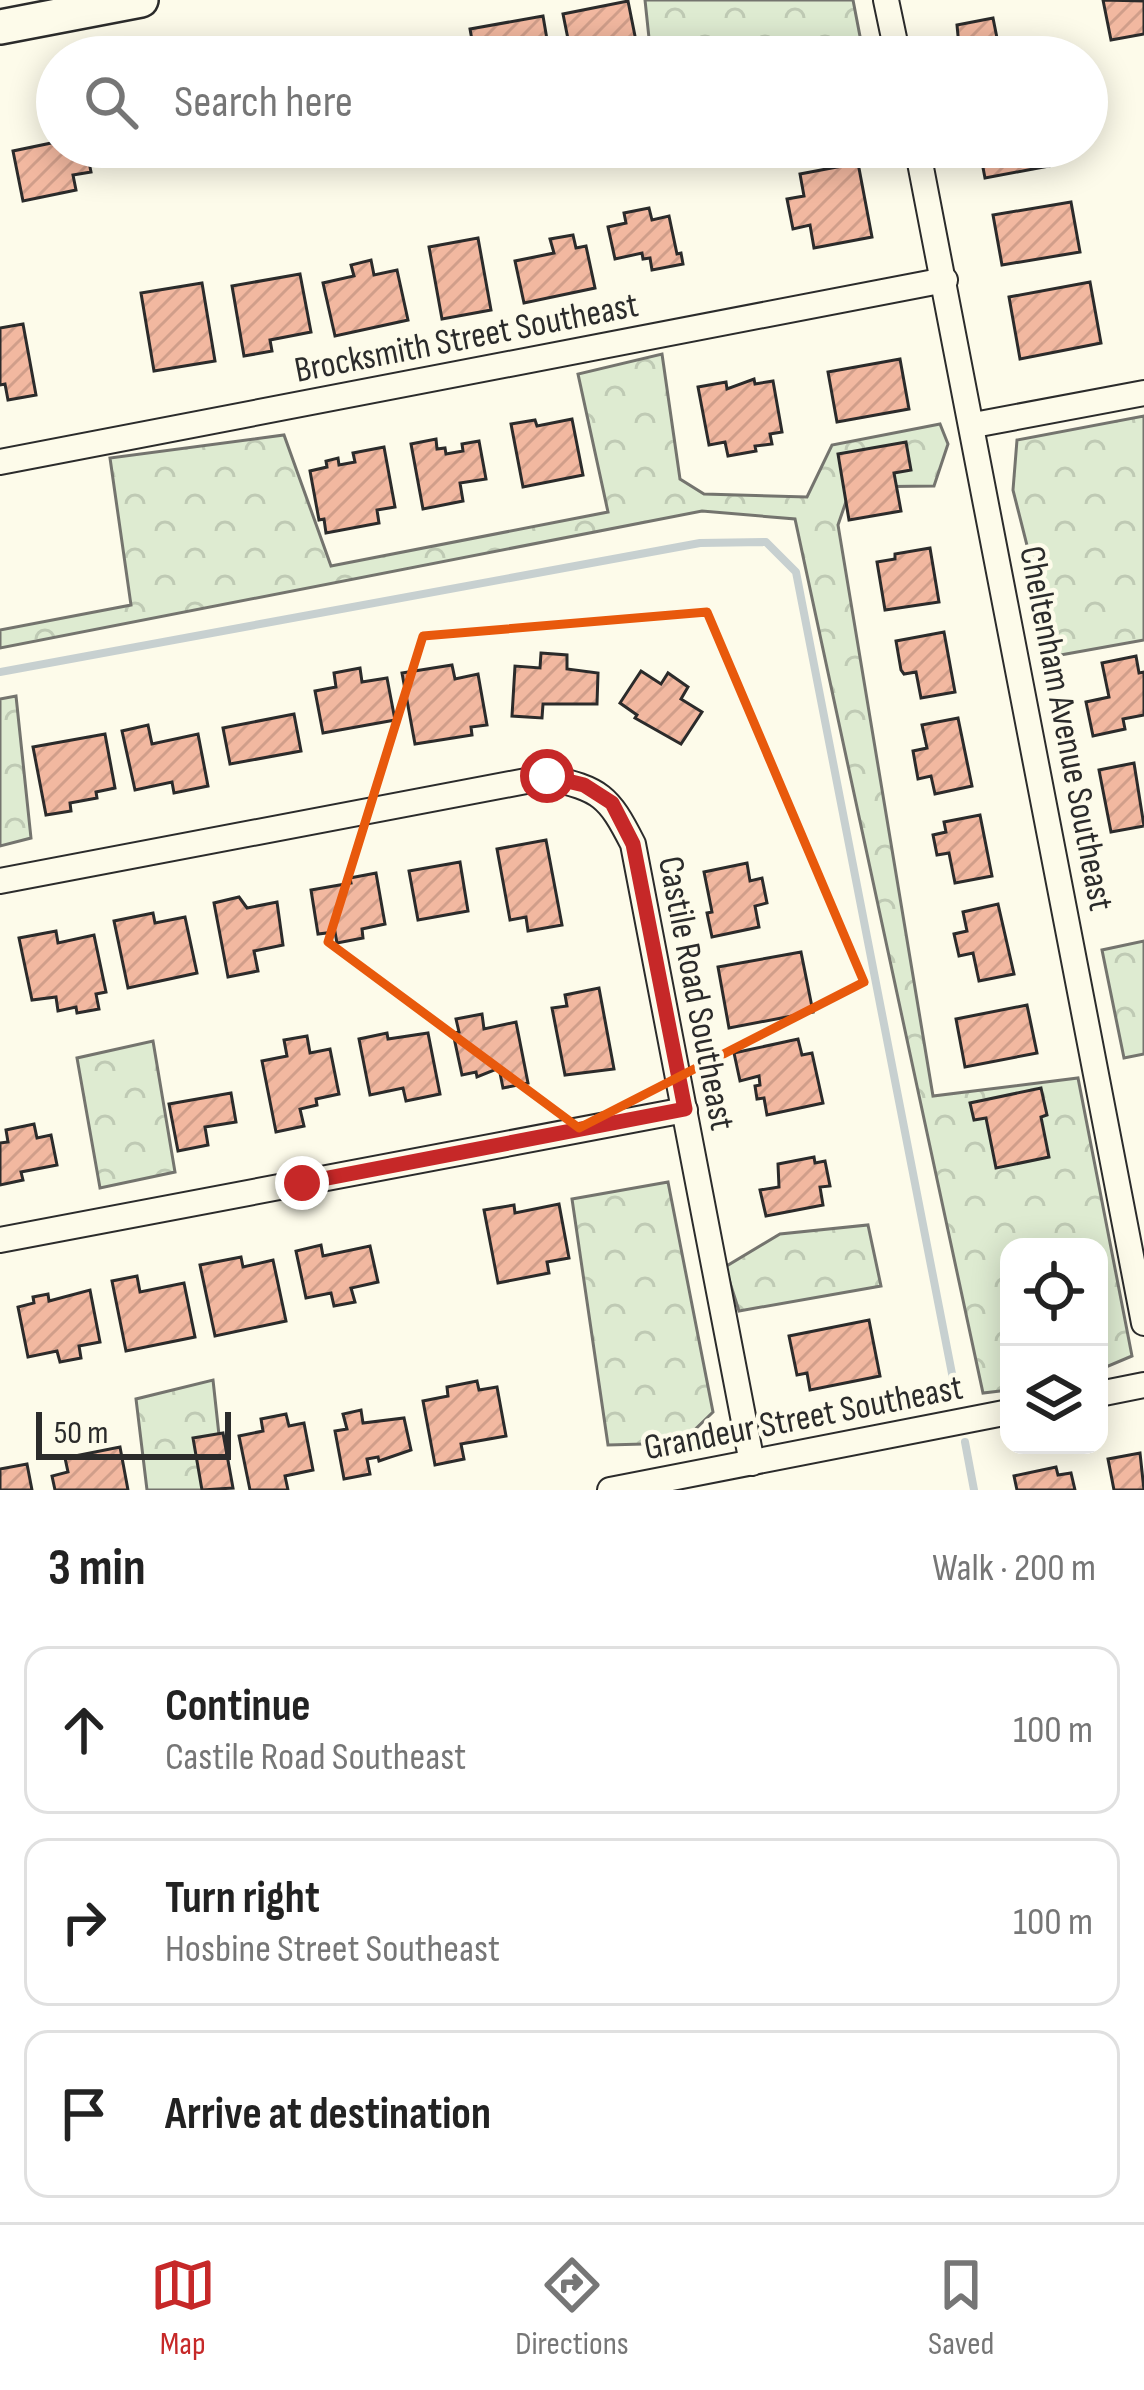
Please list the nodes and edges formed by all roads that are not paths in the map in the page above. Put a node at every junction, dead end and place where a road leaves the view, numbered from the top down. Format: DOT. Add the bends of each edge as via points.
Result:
graph roads {
  1 [pos="141,0"];
  2 [pos="886,0"];
  3 [pos="0,27"];
  4 [pos="894,36"];
  5 [pos="921,168"];
  6 [pos="945,280"];
  7 [pos="1144,393"];
  8 [pos="974,425"];
  9 [pos="0,462"];
  10 [pos="0,880"];
  11 [pos="685,1109"];
  12 [pos="0,1240"];
  13 [pos="1144,1322"];
  14 [pos="1144,1385"];
  15 [pos="1108,1392"];
  16 [pos="1000,1414"];
  17 [pos="752,1463"];
  18 [pos="610,1490"];
  1 -- 3 [label="street"];
  2 -- 4 [label="street"];
  5 -- 6 [label="street, Cheltenham Avenue Southeast"];
  6 -- 8 [label="street, Cheltenham Avenue Southeast"];
  6 -- 9 [label="street, Brocksmith Street Southeast"];
  7 -- 8 [label="street"];
  8 -- 13 [label="street, Cheltenham Avenue Southeast"];
  10 -- 11 [label="street, Castile Road Southeast" via="547,776 584,785 612,803 633,844"];
  11 -- 12 [label="street"];
  11 -- 17 [label="street, Castile Road Southeast"];
  14 -- 15 [label="street"];
  16 -- 17 [label="street, Grandeur Street Southeast"];
  17 -- 18 [label="street, Grandeur Street Southeast"];
}
